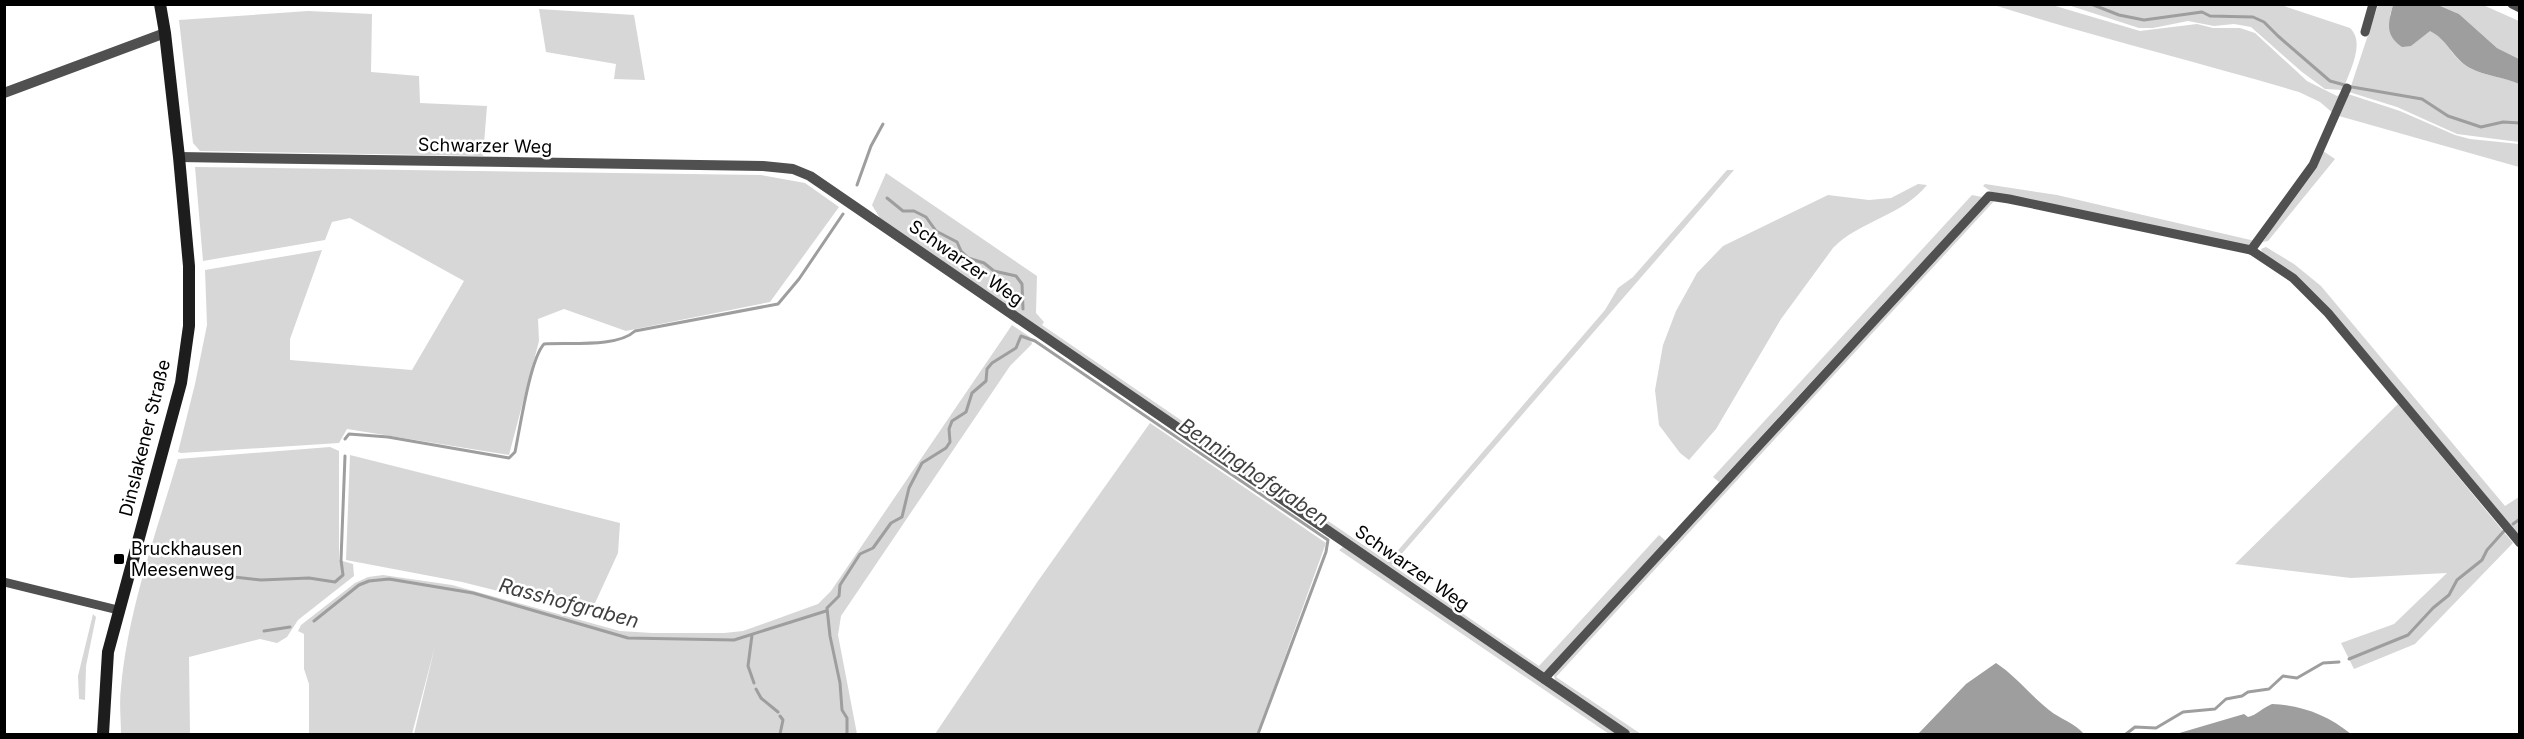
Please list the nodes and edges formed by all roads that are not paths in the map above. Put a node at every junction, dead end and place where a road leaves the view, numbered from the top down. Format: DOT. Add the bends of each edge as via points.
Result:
graph roads {
  1 [pos="160,4"];
  2 [pos="2373,4"];
  3 [pos="2512,4"];
  4 [pos="2520,8"];
  5 [pos="2365,32"];
  6 [pos="165,33"];
  7 [pos="2347,88"];
  8 [pos="4,93"];
  9 [pos="179,157"];
  10 [pos="2251,250"];
  11 [pos="2520,543"];
  12 [pos="4,582"];
  13 [pos="118,610"];
  14 [pos="1544,679"];
  15 [pos="103,735"];
  16 [pos="1625,735"];
  1 -- 6 [label="main road, Dinslakener Straße"];
  2 -- 5 [label="street"];
  3 -- 4 [label="street"];
  6 -- 8 [label="street"];
  6 -- 9 [label="main road, Dinslakener Straße"];
  7 -- 10 [label="street" via="2313,165"];
  9 -- 13 [label="main road, Dinslakener Straße" via="189,266 189,326 170,426"];
  9 -- 14 [label="street, Schwarzer Weg" via="793,169 810,176"];
  10 -- 11 [label="street" via="2293,278 2328,313"];
  10 -- 14 [label="street" via="1989,196"];
  12 -- 13 [label="street"];
  13 -- 15 [label="main road, Dinslakener Straße" via="108,652"];
  14 -- 16 [label="street, Schwarzer Weg"];
}
